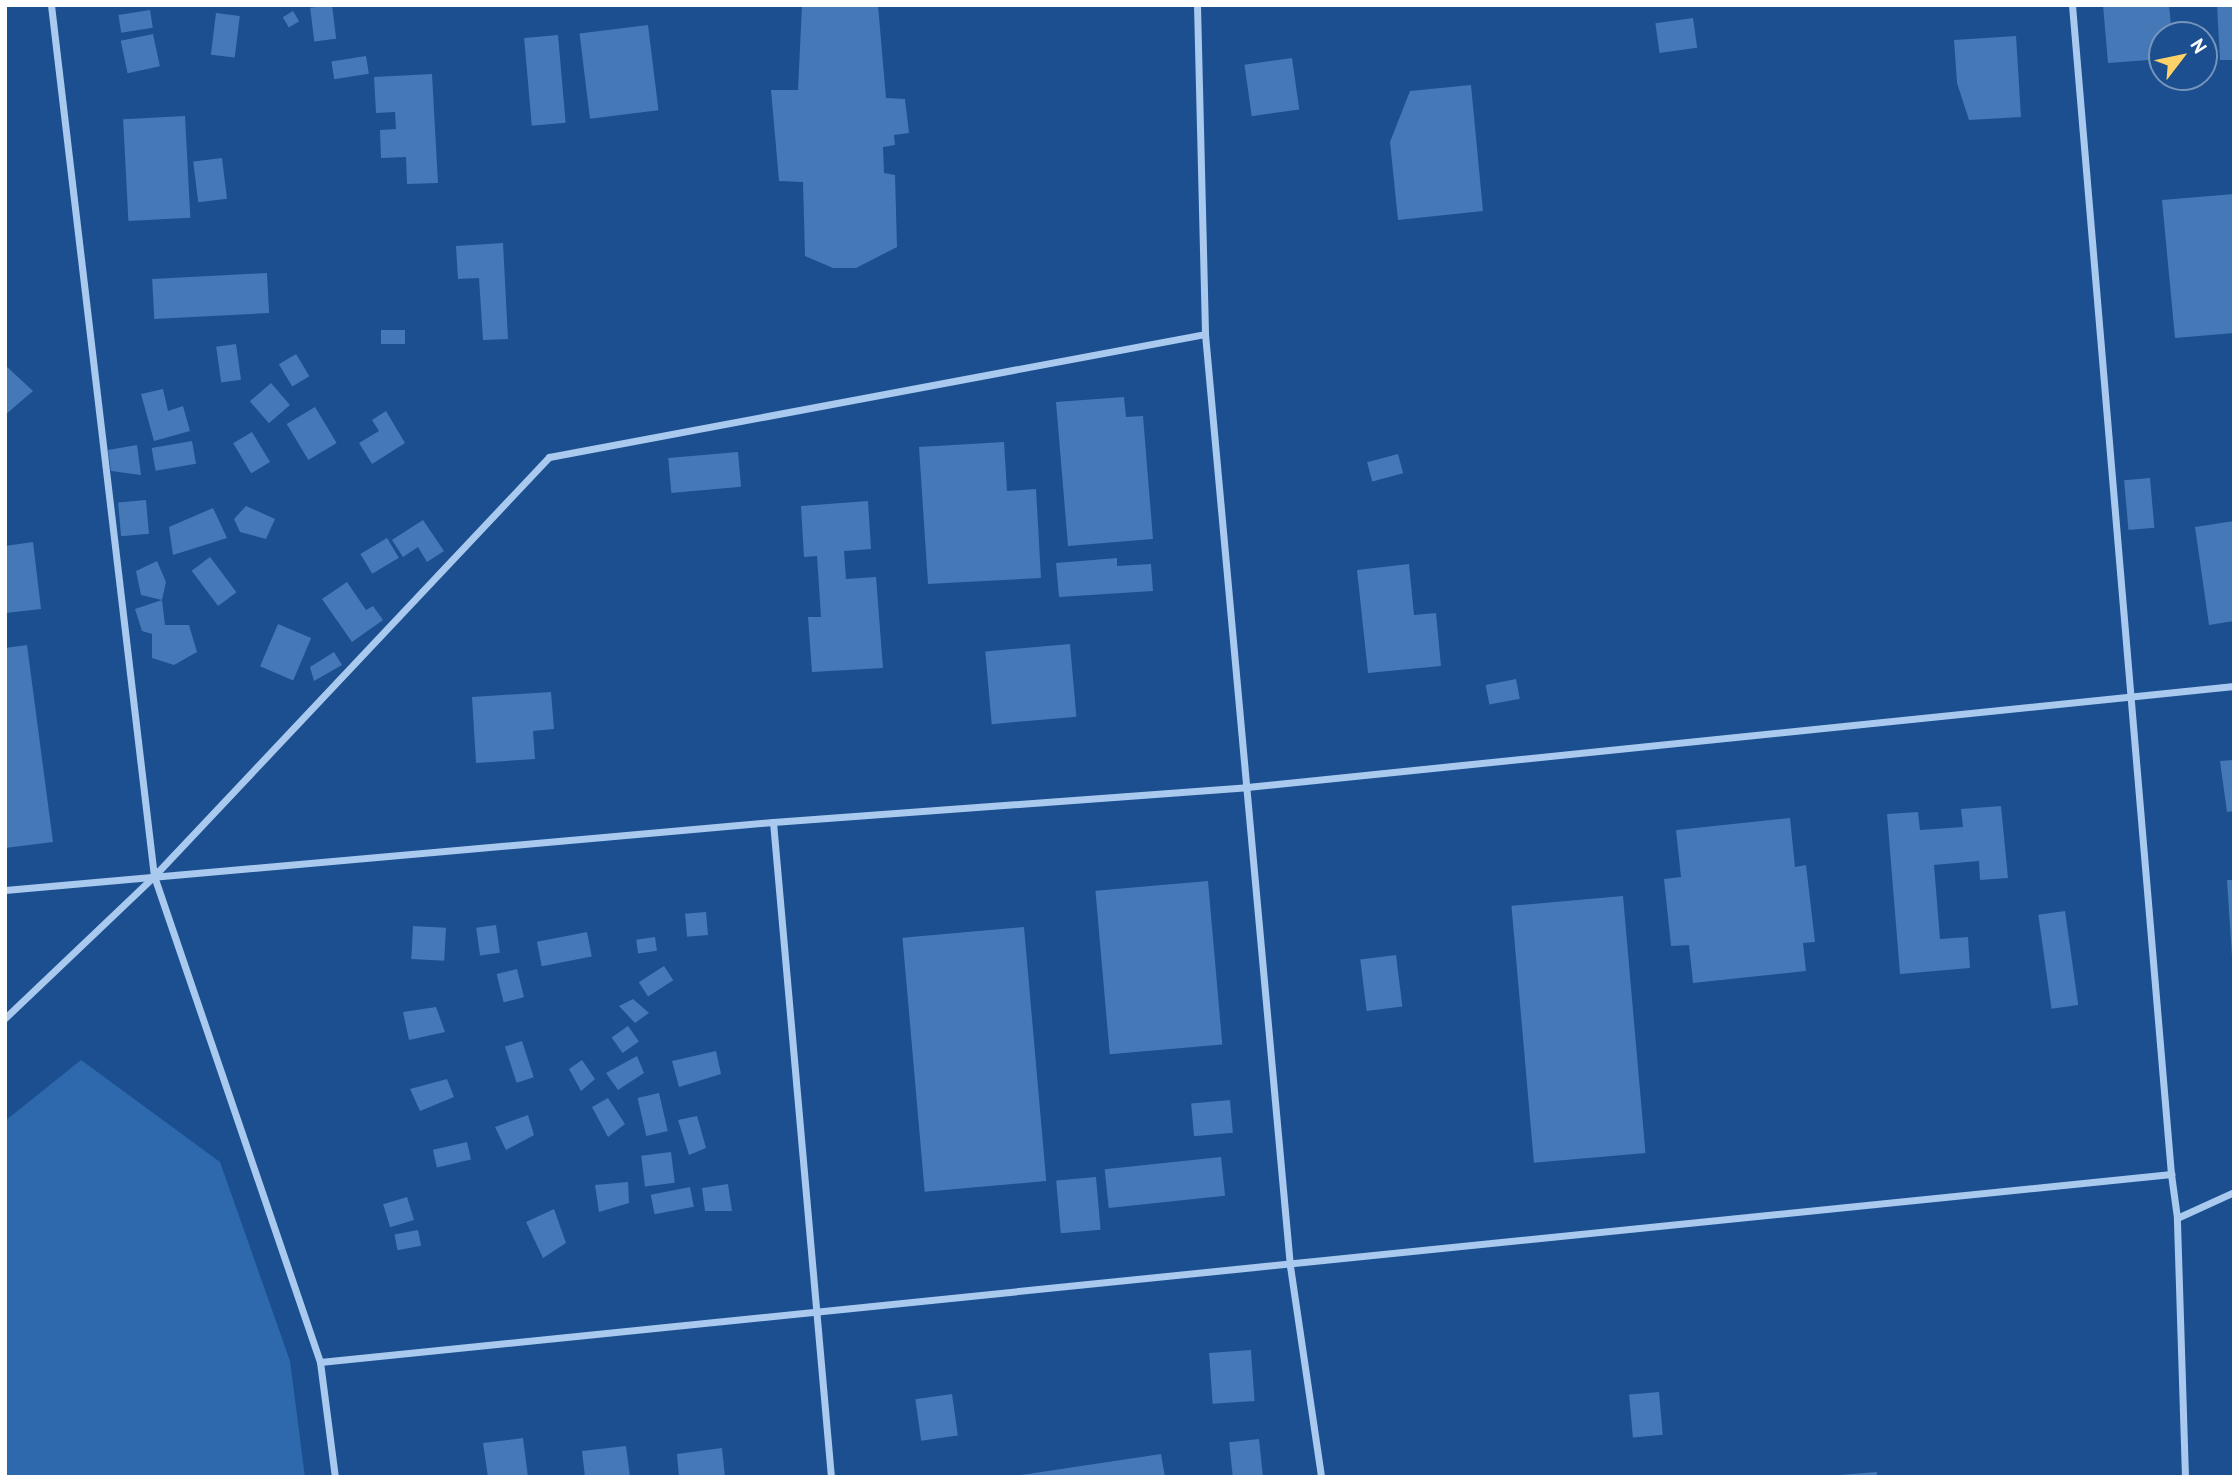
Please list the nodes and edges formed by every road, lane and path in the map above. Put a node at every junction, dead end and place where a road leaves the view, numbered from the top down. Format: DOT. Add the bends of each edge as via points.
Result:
graph roads {
  1 [pos="51,5"];
  2 [pos="1197,5"];
  3 [pos="2073,5"];
  4 [pos="1205,334"];
  5 [pos="2234,686"];
  6 [pos="2130,695"];
  7 [pos="1247,787"];
  8 [pos="773,822"];
  9 [pos="154,876"];
  10 [pos="5,890"];
  11 [pos="5,1018"];
  12 [pos="2171,1174"];
  13 [pos="2234,1192"];
  14 [pos="2177,1218"];
  15 [pos="1290,1266"];
  16 [pos="814,1314"];
  17 [pos="320,1362"];
  18 [pos="335,1477"];
  19 [pos="831,1477"];
  20 [pos="1321,1477"];
  21 [pos="2185,1477"];
  1 -- 9 [label="street"];
  2 -- 4 [label="street"];
  3 -- 6 [label="street"];
  4 -- 7 [label="street"];
  4 -- 9 [label="street" via="548,457"];
  5 -- 6 [label="street"];
  6 -- 7 [label="street"];
  6 -- 12 [label="street"];
  7 -- 8 [label="street"];
  7 -- 15 [label="street"];
  8 -- 9 [label="street"];
  8 -- 16 [label="street"];
  9 -- 10 [label="street"];
  9 -- 11 [label="street"];
  9 -- 17 [label="street"];
  12 -- 14 [label="street"];
  12 -- 15 [label="street"];
  13 -- 14 [label="street"];
  14 -- 21 [label="street"];
  15 -- 16 [label="street"];
  15 -- 20 [label="street"];
  16 -- 17 [label="street"];
  16 -- 19 [label="street"];
  17 -- 18 [label="street"];
}
